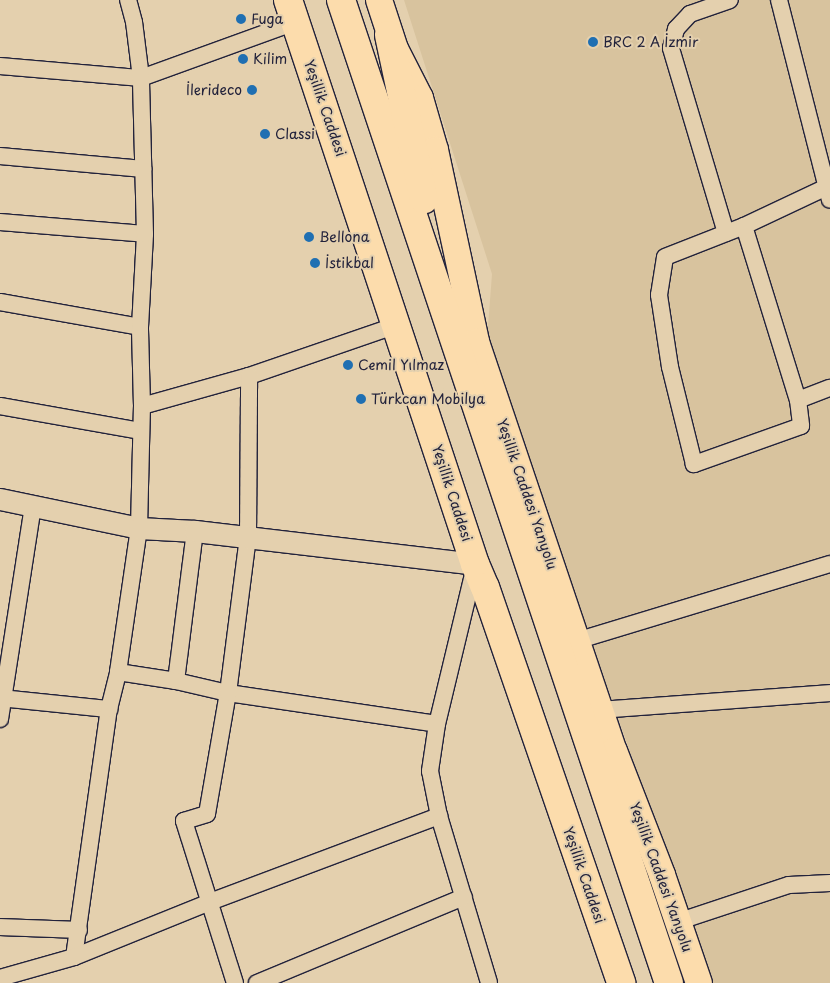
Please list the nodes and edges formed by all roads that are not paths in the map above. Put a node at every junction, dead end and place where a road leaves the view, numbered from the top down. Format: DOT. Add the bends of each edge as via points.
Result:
graph roads {
  1 [pos="128,0"];
  2 [pos="341,0"];
  3 [pos="379,0"];
  4 [pos="730,0"];
  5 [pos="779,0"];
  6 [pos="292,11"];
  7 [pos="389,35"];
  8 [pos="0,66"];
  9 [pos="141,78"];
  10 [pos="0,156"];
  11 [pos="143,169"];
  12 [pos="828,193"];
  13 [pos="0,222"];
  14 [pos="744,226"];
  15 [pos="726,233"];
  16 [pos="145,234"];
  17 [pos="424,246"];
  18 [pos="0,302"];
  19 [pos="397,324"];
  20 [pos="140,327"];
  21 [pos="249,376"];
  22 [pos="830,388"];
  23 [pos="798,400"];
  24 [pos="0,406"];
  25 [pos="142,406"];
  26 [pos="140,431"];
  27 [pos="0,499"];
  28 [pos="33,507"];
  29 [pos="139,528"];
  30 [pos="195,530"];
  31 [pos="248,537"];
  32 [pos="475,564"];
  33 [pos="830,564"];
  34 [pos="576,641"];
  35 [pos="118,672"];
  36 [pos="176,681"];
  37 [pos="228,693"];
  38 [pos="830,693"];
  39 [pos="2,698"];
  40 [pos="109,709"];
  41 [pos="600,710"];
  42 [pos="0,719"];
  43 [pos="437,724"];
  44 [pos="440,816"];
  45 [pos="830,883"];
  46 [pos="464,898"];
  47 [pos="210,902"];
  48 [pos="678,922"];
  49 [pos="0,927"];
  50 [pos="79,930"];
  51 [pos="74,957"];
  52 [pos="0,978"];
  53 [pos="236,983"];
  54 [pos="257,983"];
  55 [pos="488,983"];
  56 [pos="621,983"];
  57 [pos="668,983"];
  58 [pos="699,983"];
  1 -- 9 [label="street"];
  2 -- 17 [label="highway"];
  3 -- 7 [label="main road, Yeşillik Caddesi Yanyolu"];
  4 -- 15 [label="street" via="690,14 676,29 671,48"];
  5 -- 12 [label="street"];
  6 -- 9 [label="street"];
  6 -- 19 [label="highway, Yeşillik Caddesi"];
  7 -- 17 [label="highway" via="426,210"];
  7 -- 34 [label="main road, Yeşillik Caddesi Yanyolu" via="420,98 436,150 476,342"];
  8 -- 9 [label="street"];
  9 -- 11 [label="street"];
  10 -- 11 [label="street"];
  11 -- 16 [label="street"];
  12 -- 14 [label="street"];
  13 -- 16 [label="street"];
  14 -- 15 [label="street"];
  14 -- 23 [label="street"];
  15 -- 23 [label="street" via="665,257 659,295 670,367 694,464 801,426"];
  16 -- 20 [label="street"];
  17 -- 57 [label="highway"];
  18 -- 20 [label="street"];
  19 -- 21 [label="street"];
  19 -- 32 [label="highway, Yeşillik Caddesi"];
  20 -- 25 [label="street"];
  21 -- 25 [label="street"];
  21 -- 31 [label="street"];
  22 -- 23 [label="street"];
  24 -- 26 [label="street"];
  25 -- 26 [label="street"];
  26 -- 29 [label="street"];
  27 -- 28 [label="street"];
  28 -- 29 [label="street"];
  28 -- 39 [label="street"];
  29 -- 30 [label="street"];
  29 -- 35 [label="street"];
  30 -- 31 [label="street"];
  30 -- 36 [label="street"];
  31 -- 32 [label="street"];
  31 -- 37 [label="street"];
  32 -- 43 [label="street"];
  32 -- 56 [label="highway, Yeşillik Caddesi"];
  33 -- 34 [label="street"];
  34 -- 41 [label="main road, Yeşillik Caddesi Yanyolu"];
  35 -- 36 [label="street"];
  35 -- 40 [label="street"];
  36 -- 37 [label="street"];
  37 -- 43 [label="street"];
  37 -- 47 [label="street" via="208,814 184,821"];
  38 -- 41 [label="street"];
  39 -- 40 [label="street"];
  39 -- 42 [label="street"];
  40 -- 50 [label="street"];
  41 -- 48 [label="main road, Yeşillik Caddesi Yanyolu"];
  43 -- 44 [label="street" via="430,771"];
  44 -- 46 [label="street"];
  44 -- 47 [label="street"];
  45 -- 48 [label="street" via="789,885"];
  46 -- 54 [label="street"];
  46 -- 55 [label="street"];
  47 -- 51 [label="street"];
  47 -- 53 [label="street"];
  48 -- 58 [label="main road, Yeşillik Caddesi Yanyolu"];
  49 -- 50 [label="street"];
  50 -- 51 [label="street"];
  51 -- 52 [label="street"];
}
